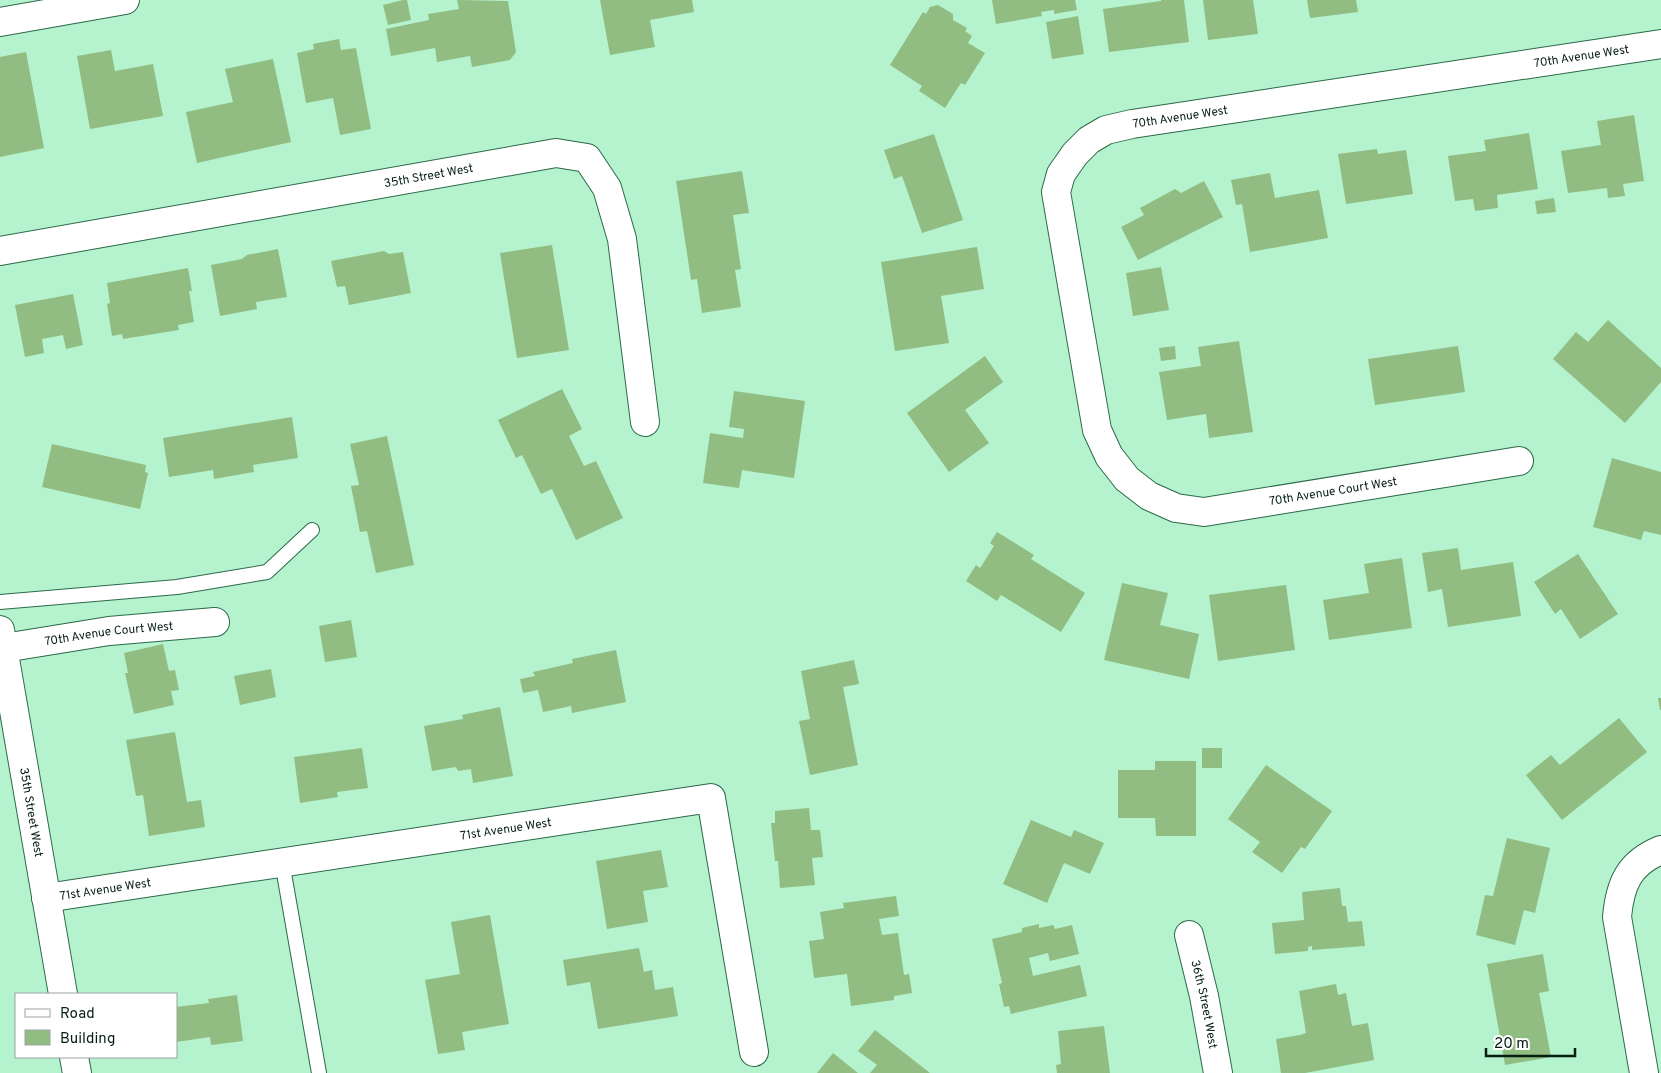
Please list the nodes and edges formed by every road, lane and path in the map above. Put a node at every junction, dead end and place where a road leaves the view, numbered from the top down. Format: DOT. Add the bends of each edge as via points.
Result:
graph roads {
  1 [pos="125,0"];
  2 [pos="0,22"];
  3 [pos="1661,44"];
  4 [pos="0,252"];
  5 [pos="645,422"];
  6 [pos="1519,461"];
  7 [pos="1149,496"];
  8 [pos="312,530"];
  9 [pos="0,602"];
  10 [pos="215,622"];
  11 [pos="2,639"];
  12 [pos="7,711"];
  13 [pos="1650,856"];
  14 [pos="282,862"];
  15 [pos="46,898"];
  16 [pos="1189,935"];
  17 [pos="63,993"];
  18 [pos="754,1052"];
  19 [pos="74,1058"];
  20 [pos="77,1073"];
  21 [pos="319,1073"];
  22 [pos="1218,1073"];
  23 [pos="1644,1073"];
  1 -- 2 [label="street"];
  3 -- 7 [label="street, 70th Avenue West" via="1132,124 1106,130 1089,140 1061,174 1056,192 1097,430 1109,456 1126,479"];
  4 -- 5 [label="street, 35th Street West" via="556,152 587,158 607,188 622,239"];
  6 -- 7 [label="street, 70th Avenue Court West" via="1204,512 1176,508"];
  8 -- 9 [label="lane" via="267,572 177,587"];
  10 -- 11 [label="street, 70th Avenue Court West"];
  11 -- 12 [label="street, 35th Street West"];
  12 -- 15 [label="street, 35th Street West"];
  13 -- 23 [label="street" via="1629,874 1619,894 1618,917"];
  14 -- 15 [label="street, 71st Avenue West"];
  14 -- 18 [label="street, 71st Avenue West" via="711,798"];
  14 -- 21 [label="lane"];
  15 -- 17 [label="street, 35th Street West"];
  16 -- 22 [label="street, 36th Street West"];
  19 -- 20 [label="street"];
}
